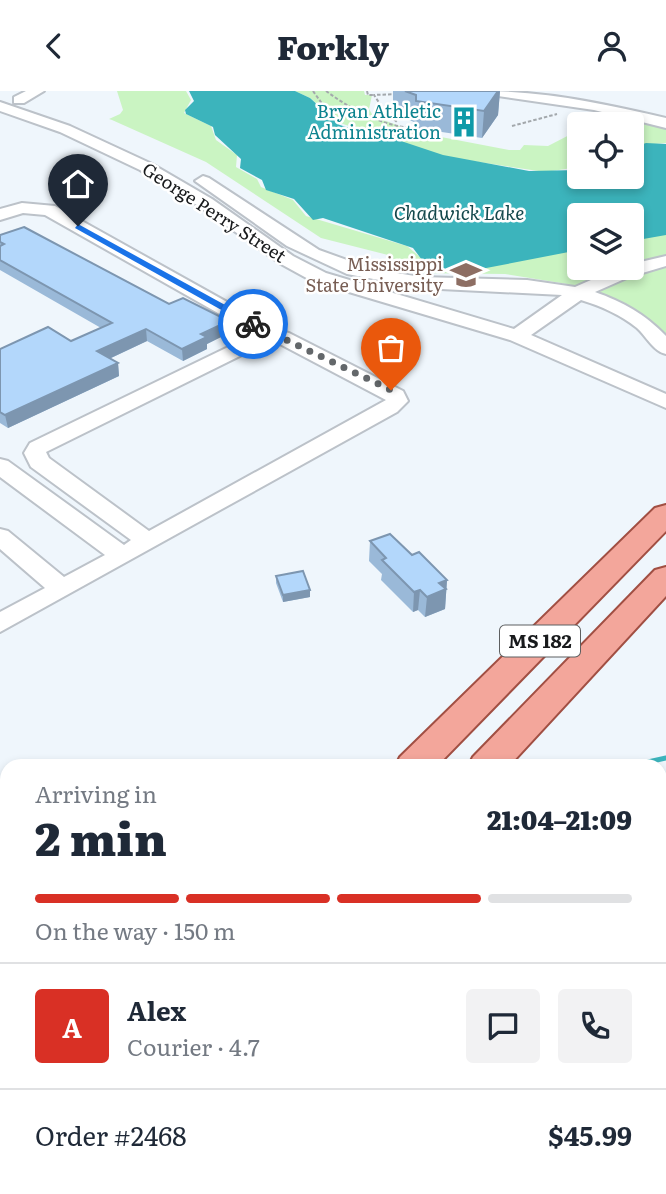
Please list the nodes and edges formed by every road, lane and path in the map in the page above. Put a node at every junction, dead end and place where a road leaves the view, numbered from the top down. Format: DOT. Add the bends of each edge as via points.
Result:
graph roads {
  1 [pos="37,91"];
  2 [pos="313,91"];
  3 [pos="326,91"];
  4 [pos="367,91"];
  5 [pos="491,91"];
  6 [pos="0,93"];
  7 [pos="402,94"];
  8 [pos="374,95"];
  9 [pos="19,100"];
  10 [pos="323,104"];
  11 [pos="0,106"];
  12 [pos="666,123"];
  13 [pos="406,127"];
  14 [pos="421,129"];
  15 [pos="0,215"];
  16 [pos="666,261"];
  17 [pos="575,293"];
  18 [pos="517,336"];
  19 [pos="275,337"];
  20 [pos="666,348"];
  21 [pos="666,402"];
  22 [pos="0,466"];
  23 [pos="666,514"];
  24 [pos="0,536"];
  25 [pos="148,541"];
  26 [pos="122,555"];
  27 [pos="666,577"];
  28 [pos="62,589"];
  29 [pos="0,624"];
  30 [pos="421,759"];
  31 [pos="494,759"];
  1 -- 9 [label="street"];
  2 -- 10 [label="path"];
  3 -- 13 [label="path" via="355,110"];
  4 -- 8 [label="path"];
  5 -- 12 [label="street" via="594,106"];
  6 -- 9 [label="street, George Perry Street"];
  7 -- 8 [label="path"];
  8 -- 13 [label="path" via="390,118"];
  9 -- 17 [label="street, George Perry Street" via="154,154 221,191 303,249 335,264 414,282 518,283"];
  11 -- 18 [label="street, George Perry Street" via="76,134 156,172 319,277"];
  13 -- 14 [label="path"];
  15 -- 19 [label="lane" via="22,208 49,210"];
  16 -- 17 [label="street" via="619,273"];
  17 -- 18 [label="street"];
  17 -- 20 [label="street, George Perry Street" via="630,314"];
  18 -- 21 [label="street, George Perry Street"];
  19 -- 25 [label="street" via="244,346 35,453 39,463"];
  19 -- 25 [label="street" via="396,395 397,401"];
  22 -- 26 [label="street"];
  23 -- 30 [label="main road, MS 182"];
  24 -- 28 [label="street"];
  25 -- 26 [label="street"];
  26 -- 28 [label="street"];
  27 -- 31 [label="main road, MS 182"];
  28 -- 29 [label="street"];
}
